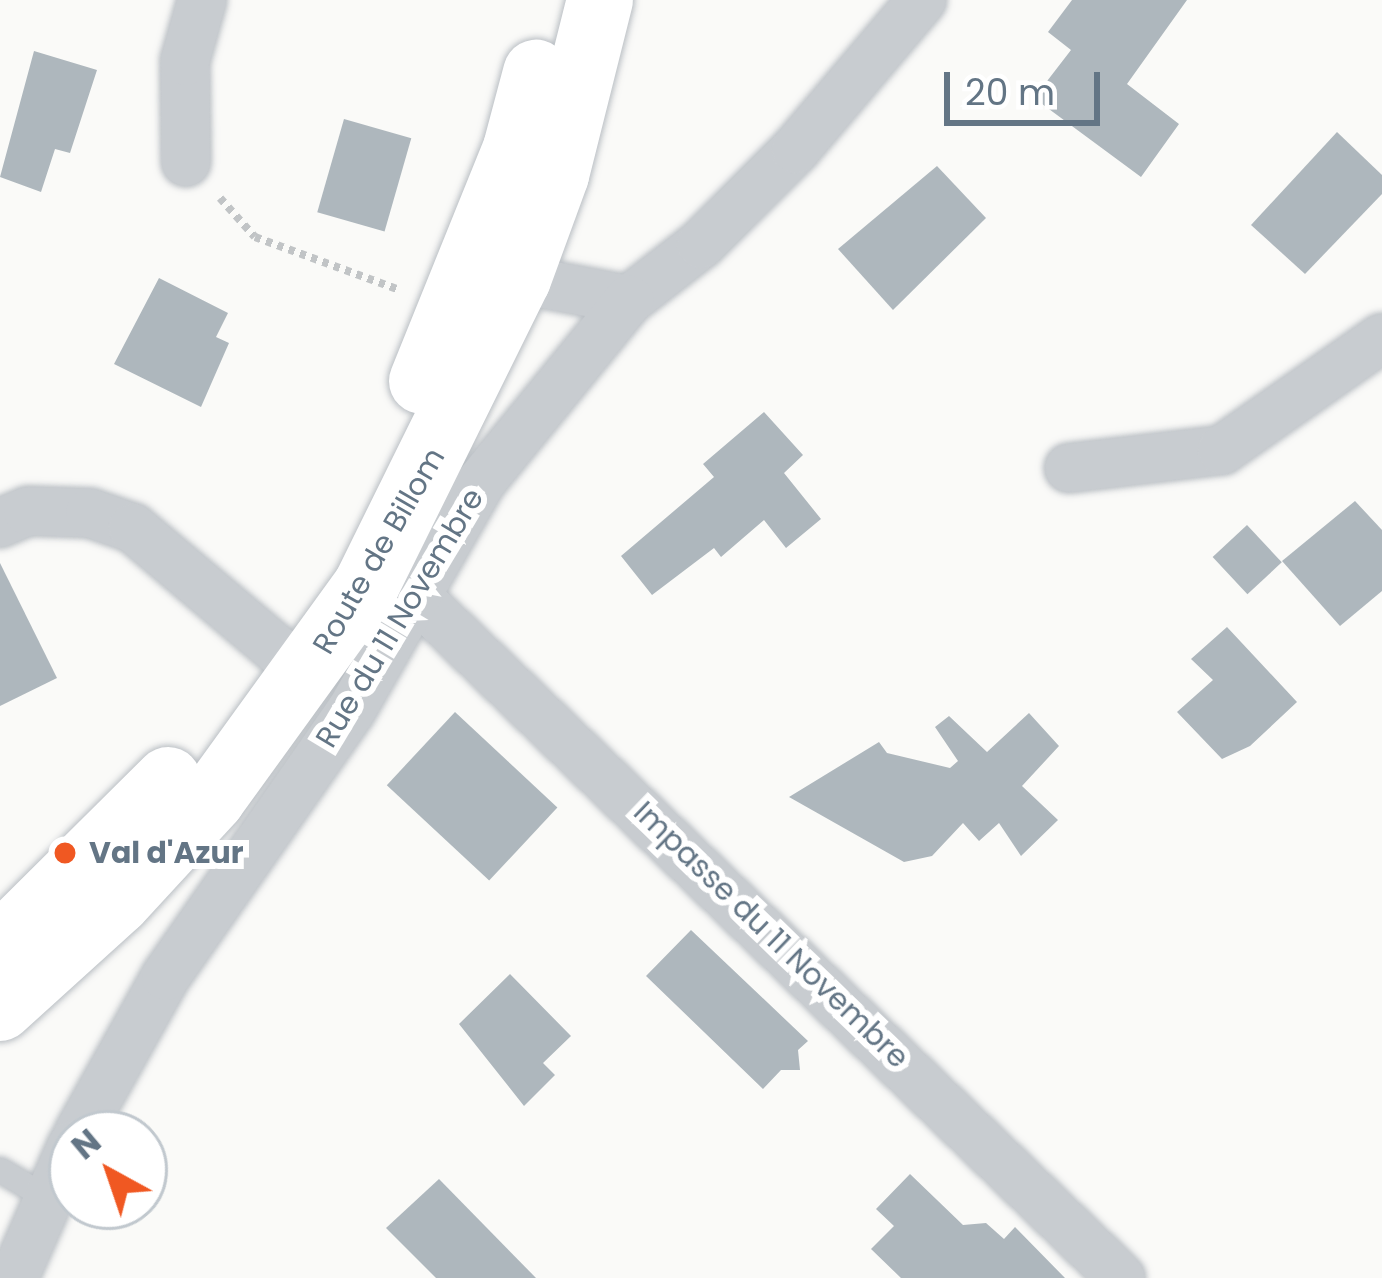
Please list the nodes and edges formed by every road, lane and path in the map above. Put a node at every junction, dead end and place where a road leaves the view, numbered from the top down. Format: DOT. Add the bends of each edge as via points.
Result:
graph roads {
  1 [pos="202,0"];
  2 [pos="555,0"];
  3 [pos="600,0"];
  4 [pos="922,0"];
  5 [pos="186,162"];
  6 [pos="518,279"];
  7 [pos="629,300"];
  8 [pos="454,309"];
  9 [pos="1382,338"];
  10 [pos="1069,468"];
  11 [pos="0,523"];
  12 [pos="417,596"];
  13 [pos="291,661"];
  14 [pos="0,947"];
  15 [pos="0,1008"];
  16 [pos="91,1110"];
  17 [pos="0,1170"];
  18 [pos="48,1189"];
  19 [pos="44,1196"];
  20 [pos="14,1278"];
  21 [pos="1121,1278"];
  1 -- 5 [label="street" via="185,61"];
  2 -- 8 [label="main road, Route de Billom" via="516,148"];
  3 -- 6 [label="main road, Route de Billom" via="556,175"];
  4 -- 7 [label="street, Rue du 11 Novembre" via="780,165 701,244"];
  5 -- 8 [label="path" via="255,237"];
  6 -- 7 [label="street"];
  6 -- 13 [label="main road, Route de Billom" via="414,501"];
  7 -- 12 [label="street, Rue du 11 Novembre" via="481,482"];
  8 -- 13 [label="main road, Route de Billom"];
  9 -- 10 [label="street" via="1222,450"];
  11 -- 13 [label="street" via="28,512 90,513 133,528"];
  12 -- 16 [label="street, Rue du 11 Novembre" via="351,711 166,976"];
  12 -- 21 [label="street, Impasse du 11 Novembre"];
  13 -- 14 [label="main road, Route de Billom"];
  13 -- 15 [label="main road, Route de Billom" via="212,800 118,901"];
  17 -- 19 [label="lane"];
  18 -- 19 [label="street"];
  19 -- 20 [label="street"];
}
